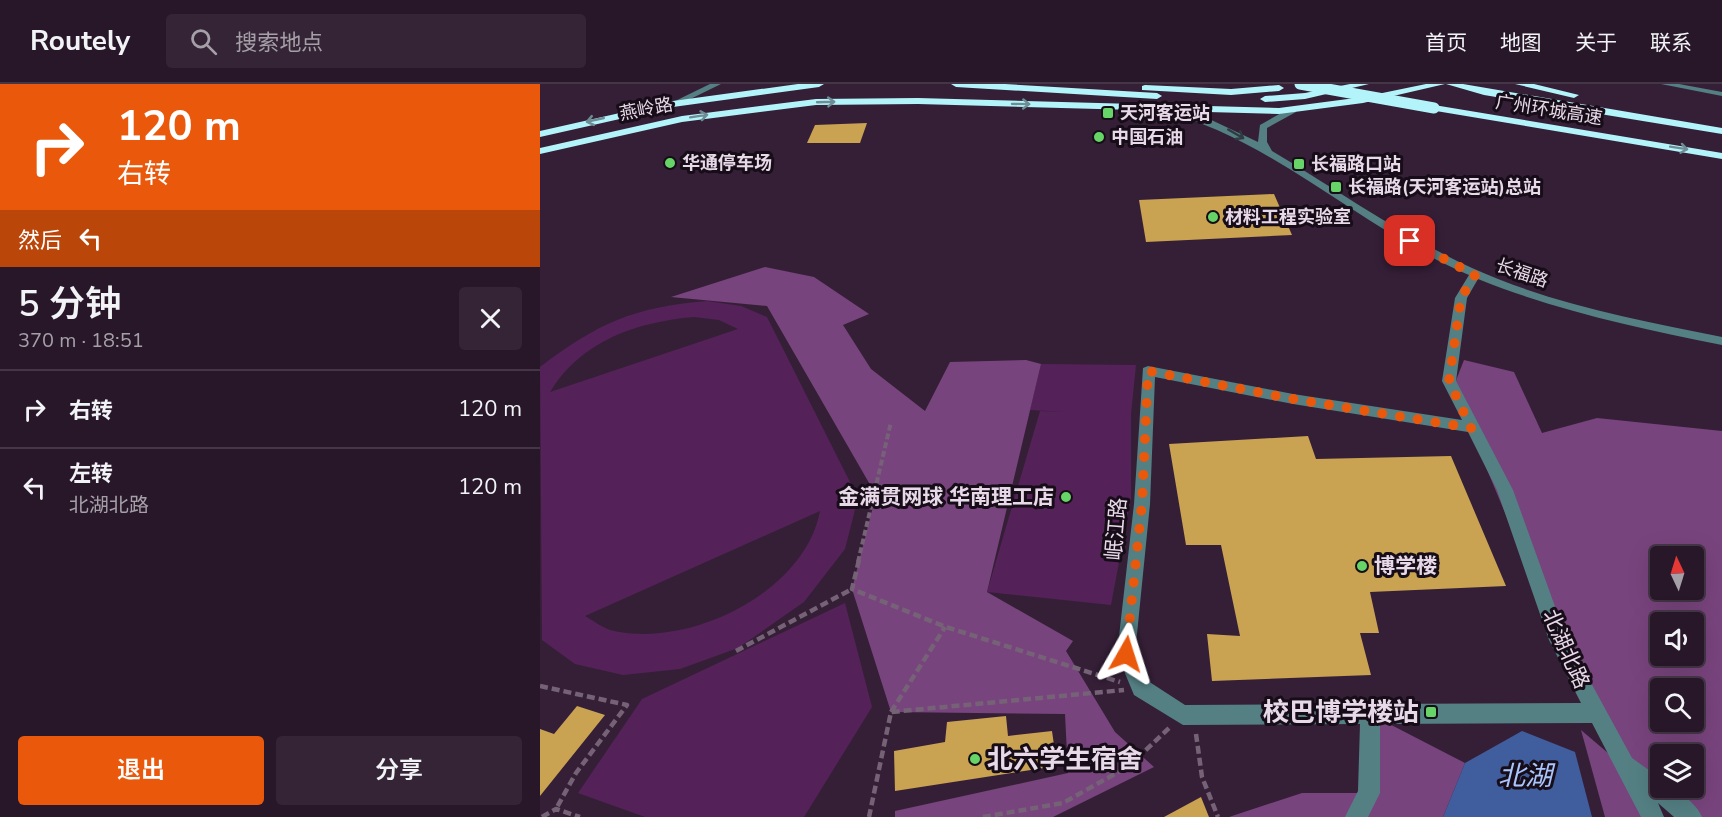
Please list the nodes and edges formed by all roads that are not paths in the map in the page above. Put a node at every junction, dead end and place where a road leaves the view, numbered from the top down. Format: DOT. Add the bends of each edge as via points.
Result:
graph roads {
  1 [pos="717,84"];
  2 [pos="819,84"];
  3 [pos="956,84"];
  4 [pos="1074,84"];
  5 [pos="1302,84"];
  6 [pos="1350,84"];
  7 [pos="1364,84"];
  8 [pos="1392,84"];
  9 [pos="1440,84"];
  10 [pos="1451,84"];
  11 [pos="1520,84"];
  12 [pos="1665,84"];
  13 [pos="1694,84"];
  14 [pos="1722,88"];
  15 [pos="1722,93"];
  16 [pos="673,104"];
  17 [pos="1436,104"];
  18 [pos="1162,108"];
  19 [pos="1235,110"];
  20 [pos="1293,110"];
  21 [pos="1722,123"];
  22 [pos="621,130"];
  23 [pos="1722,131"];
  24 [pos="540,134"];
  25 [pos="1722,146"];
  26 [pos="540,151"];
  27 [pos="1268,152"];
  28 [pos="1722,156"];
  29 [pos="540,159"];
  30 [pos="1475,275"];
  31 [pos="1722,341"];
  32 [pos="1471,428"];
  33 [pos="1596,713"];
  34 [pos="1370,714"];
  35 [pos="1188,715"];
  36 [pos="1625,762"];
  37 [pos="1356,817"];
  38 [pos="1653,817"];
  39 [pos="1690,817"];
  1 -- 16 [label="street"];
  2 -- 16 [label="highway, 燕岭路"];
  3 -- 7 [label="highway" via="1266,99"];
  4 -- 5 [label="highway, 广州环城高速" via="1232,92"];
  5 -- 17 [label="highway, 广州环城高速, bridge"];
  6 -- 17 [label="highway, 广州环城高速"];
  8 -- 19 [label="highway" via="1306,102"];
  9 -- 20 [label="highway, 燕岭路"];
  10 -- 23 [label="highway"];
  11 -- 21 [label="highway"];
  12 -- 15 [label="street"];
  13 -- 14 [label="street"];
  16 -- 24 [label="highway, 燕岭路, one-way"];
  17 -- 25 [label="highway, 广州环城高速"];
  17 -- 28 [label="highway, 广州环城高速, one-way"];
  18 -- 19 [label="highway, 燕岭路"];
  22 -- 18 [label="highway, 燕岭路, one-way" via="708,114 816,102 888,100"];
  18 -- 27 [label="street, 长福路, one-way" via="1211,121"];
  19 -- 20 [label="highway, 燕岭路"];
  20 -- 27 [label="street" via="1263,127 1262,142"];
  22 -- 26 [label="highway, 燕岭路"];
  22 -- 29 [label="highway"];
  27 -- 30 [label="street, 长福路" via="1410,241"];
  30 -- 31 [label="street, 长福路" via="1574,308"];
  30 -- 32 [label="street, 北湖北路" via="1461,298 1449,381"];
  32 -- 33 [label="street, 北湖北路" via="1505,490 1558,640"];
  32 -- 35 [label="street, 岷江路" via="1148,371 1142,504 1126,654 1141,688"];
  33 -- 34 [label="street, 北湖北路"];
  33 -- 36 [label="street"];
  34 -- 35 [label="street, 北湖北路"];
  34 -- 37 [label="street" via="1369,793"];
  36 -- 38 [label="street"];
  36 -- 39 [label="street"];
}
